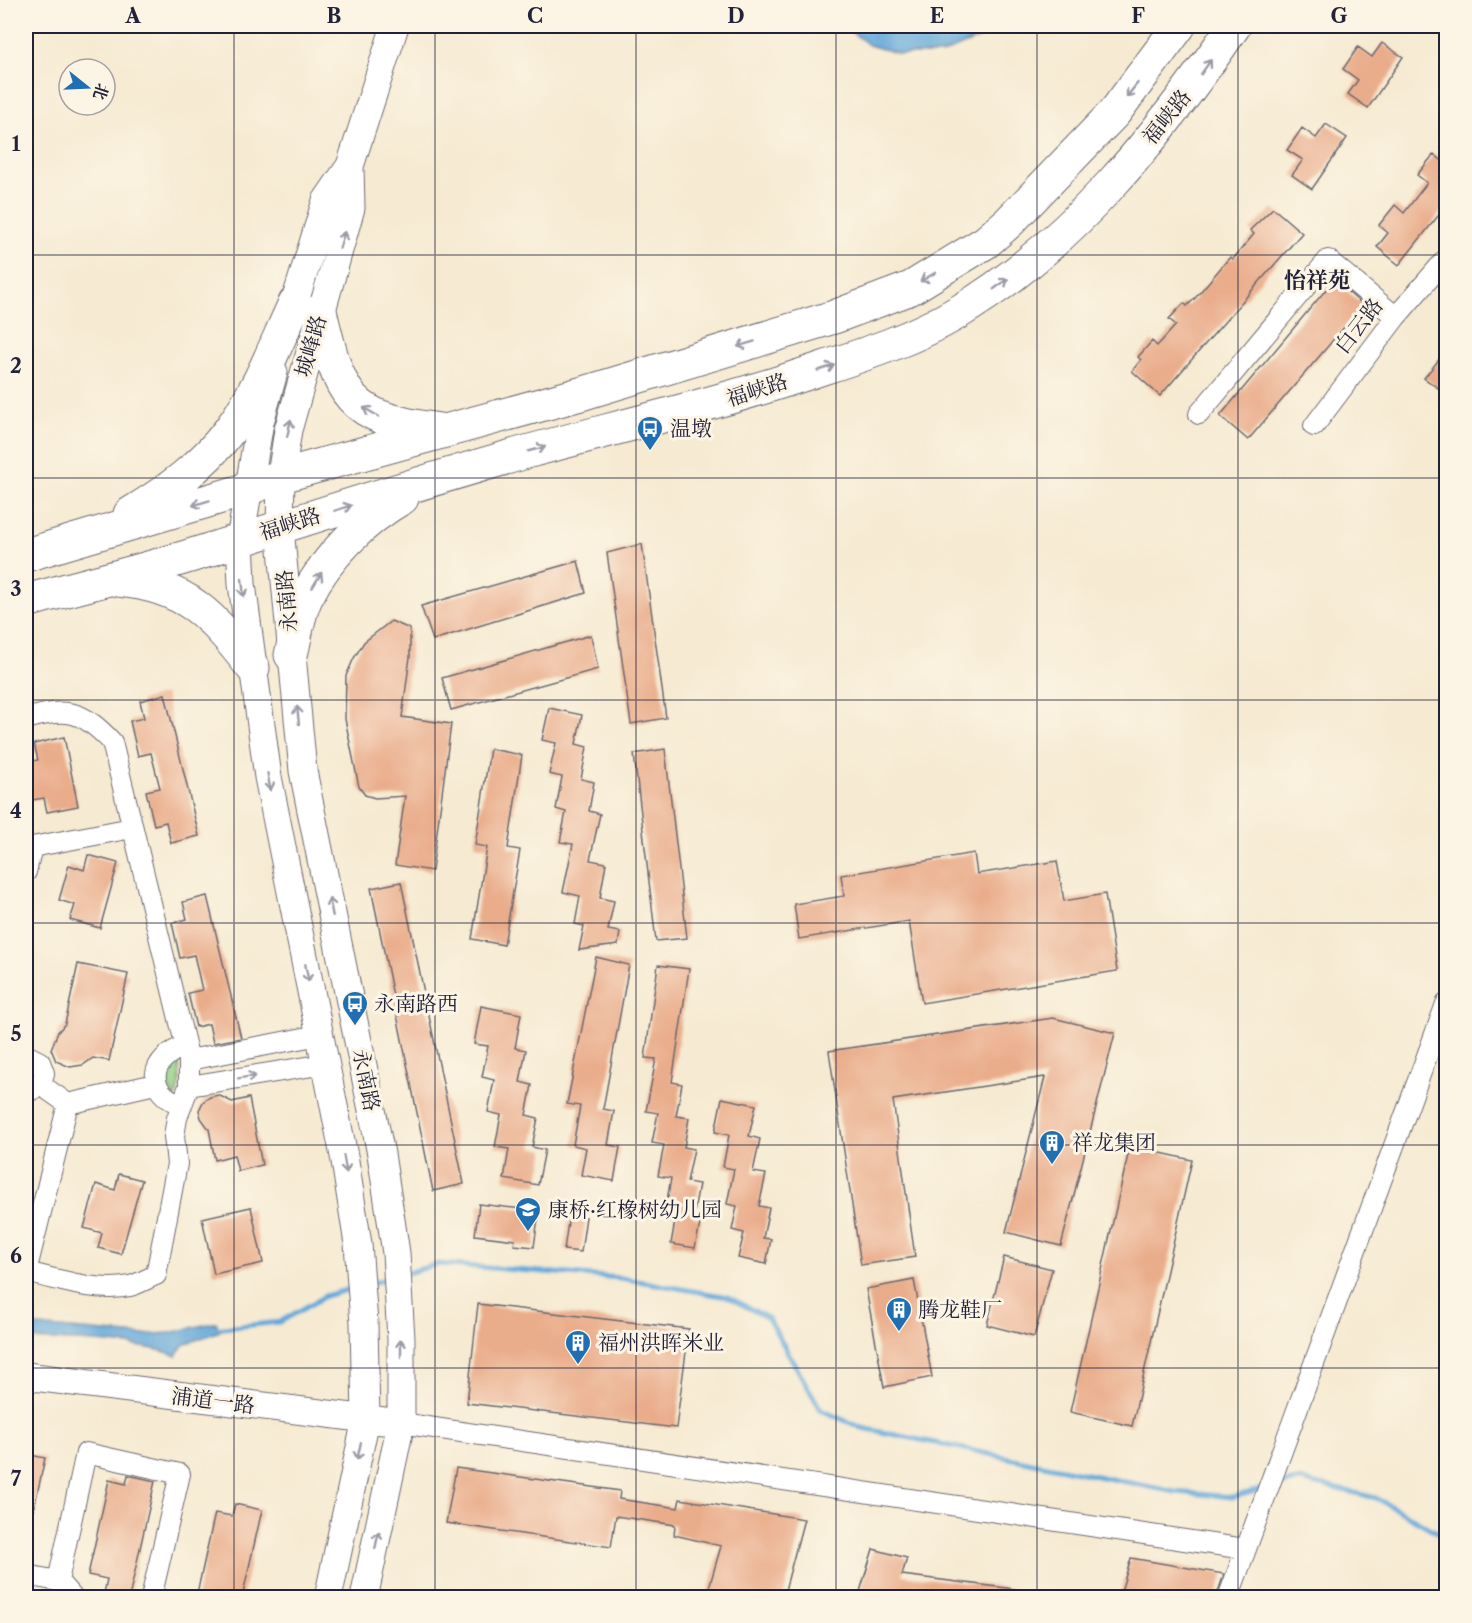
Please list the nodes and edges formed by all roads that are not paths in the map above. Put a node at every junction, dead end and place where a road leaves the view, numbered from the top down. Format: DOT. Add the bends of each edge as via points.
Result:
graph roads {
  1 [pos="395,26"];
  2 [pos="1179,26"];
  3 [pos="1234,26"];
  4 [pos="1446,259"];
  5 [pos="308,307"];
  6 [pos="1396,317"];
  7 [pos="277,360"];
  8 [pos="304,367"];
  9 [pos="1199,414"];
  10 [pos="483,421"];
  11 [pos="1314,426"];
  12 [pos="447,431"];
  13 [pos="495,461"];
  14 [pos="281,476"];
  15 [pos="440,476"];
  16 [pos="248,489"];
  17 [pos="280,528"];
  18 [pos="99,533"];
  19 [pos="240,540"];
  20 [pos="38,551"];
  21 [pos="104,579"];
  22 [pos="62,591"];
  23 [pos="26,602"];
  24 [pos="291,655"];
  25 [pos="253,668"];
  26 [pos="26,719"];
  27 [pos="132,828"];
  28 [pos="29,848"];
  29 [pos="26,872"];
  30 [pos="1446,1004"];
  31 [pos="319,1035"];
  32 [pos="187,1053"];
  33 [pos="26,1055"];
  34 [pos="325,1064"];
  35 [pos="155,1084"];
  36 [pos="189,1086"];
  37 [pos="33,1089"];
  38 [pos="68,1104"];
  39 [pos="182,1105"];
  40 [pos="26,1272"];
  41 [pos="26,1376"];
  42 [pos="366,1419"];
  43 [pos="401,1423"];
  44 [pos="1245,1549"];
  45 [pos="26,1575"];
  46 [pos="58,1581"];
  47 [pos="73,1598"];
  48 [pos="151,1598"];
  49 [pos="328,1598"];
  50 [pos="364,1598"];
  51 [pos="1228,1598"];
  1 -- 5 [label="main road, 城峰路" via="350,166 351,208"];
  2 -- 10 [label="highway, 福峡路, one-way" via="1115,112 1009,222 986,242 911,288 834,317"];
  13 -- 3 [label="highway, 福峡路, one-way" via="751,393 902,341 958,313 1035,259 1085,212 1168,117"];
  4 -- 6 [label="street, 白云路"];
  5 -- 7 [label="main road, 城峰路"];
  5 -- 8 [label="main road, 城峰路"];
  12 -- 5 [label="highway, one-way" via="382,418 359,405 344,390"];
  5 -- 18 [label="highway" via="229,432 190,472"];
  6 -- 9 [label="street" via="1328,260"];
  6 -- 11 [label="street, 白云路"];
  7 -- 8 [label="main road"];
  7 -- 16 [label="main road, 城峰路"];
  14 -- 8 [label="main road, 城峰路, one-way"];
  10 -- 12 [label="highway, 福峡路"];
  10 -- 13 [label="highway"];
  12 -- 14 [label="highway, 福峡路"];
  13 -- 15 [label="highway, 福峡路"];
  14 -- 16 [label="highway, 福峡路"];
  14 -- 17 [label="main road, 城峰路"];
  17 -- 15 [label="highway, 福峡路, one-way"];
  24 -- 15 [label="highway, one-way" via="306,598 322,571 361,528 392,504"];
  16 -- 18 [label="highway, 福峡路, one-way"];
  16 -- 19 [label="main road, 城峰路"];
  17 -- 19 [label="highway, 福峡路"];
  17 -- 24 [label="main road, 永南路"];
  18 -- 20 [label="highway, 福峡路"];
  19 -- 21 [label="highway, 福峡路"];
  19 -- 25 [label="main road, 城峰路, one-way"];
  20 -- 22 [label="highway"];
  21 -- 22 [label="highway, 福峡路"];
  21 -- 25 [label="highway" via="141,582 193,602 220,626"];
  22 -- 23 [label="highway, 福峡路"];
  43 -- 24 [label="main road, 永南路, one-way" via="396,1253 381,1154 303,771"];
  25 -- 31 [label="main road, 城峰路, one-way" via="268,777"];
  26 -- 27 [label="street" via="54,711 76,715 96,725 112,742"];
  27 -- 28 [label="street"];
  27 -- 32 [label="street"];
  28 -- 29 [label="street"];
  30 -- 44 [label="street"];
  31 -- 32 [label="street"];
  31 -- 34 [label="main road, 城峰路"];
  32 -- 35 [label="street" via="172,1050 159,1062"];
  32 -- 36 [label="street"];
  33 -- 37 [label="street" via="43,1067"];
  36 -- 34 [label="street, one-way"];
  34 -- 42 [label="main road, 城峰路, one-way" via="361,1269"];
  35 -- 38 [label="street"];
  35 -- 39 [label="street" via="165,1097"];
  36 -- 39 [label="street"];
  37 -- 38 [label="street"];
  38 -- 40 [label="street"];
  39 -- 40 [label="street" via="174,1136 177,1164 156,1275 131,1286 115,1287"];
  41 -- 42 [label="main road, 浦道一路"];
  42 -- 43 [label="main road, 浦道一路"];
  42 -- 49 [label="main road, 城峰路, one-way"];
  43 -- 44 [label="street"];
  50 -- 43 [label="main road, 永南路, one-way"];
  44 -- 51 [label="street"];
  45 -- 46 [label="street"];
  46 -- 47 [label="street"];
  46 -- 48 [label="street" via="86,1454 180,1474"];
}
